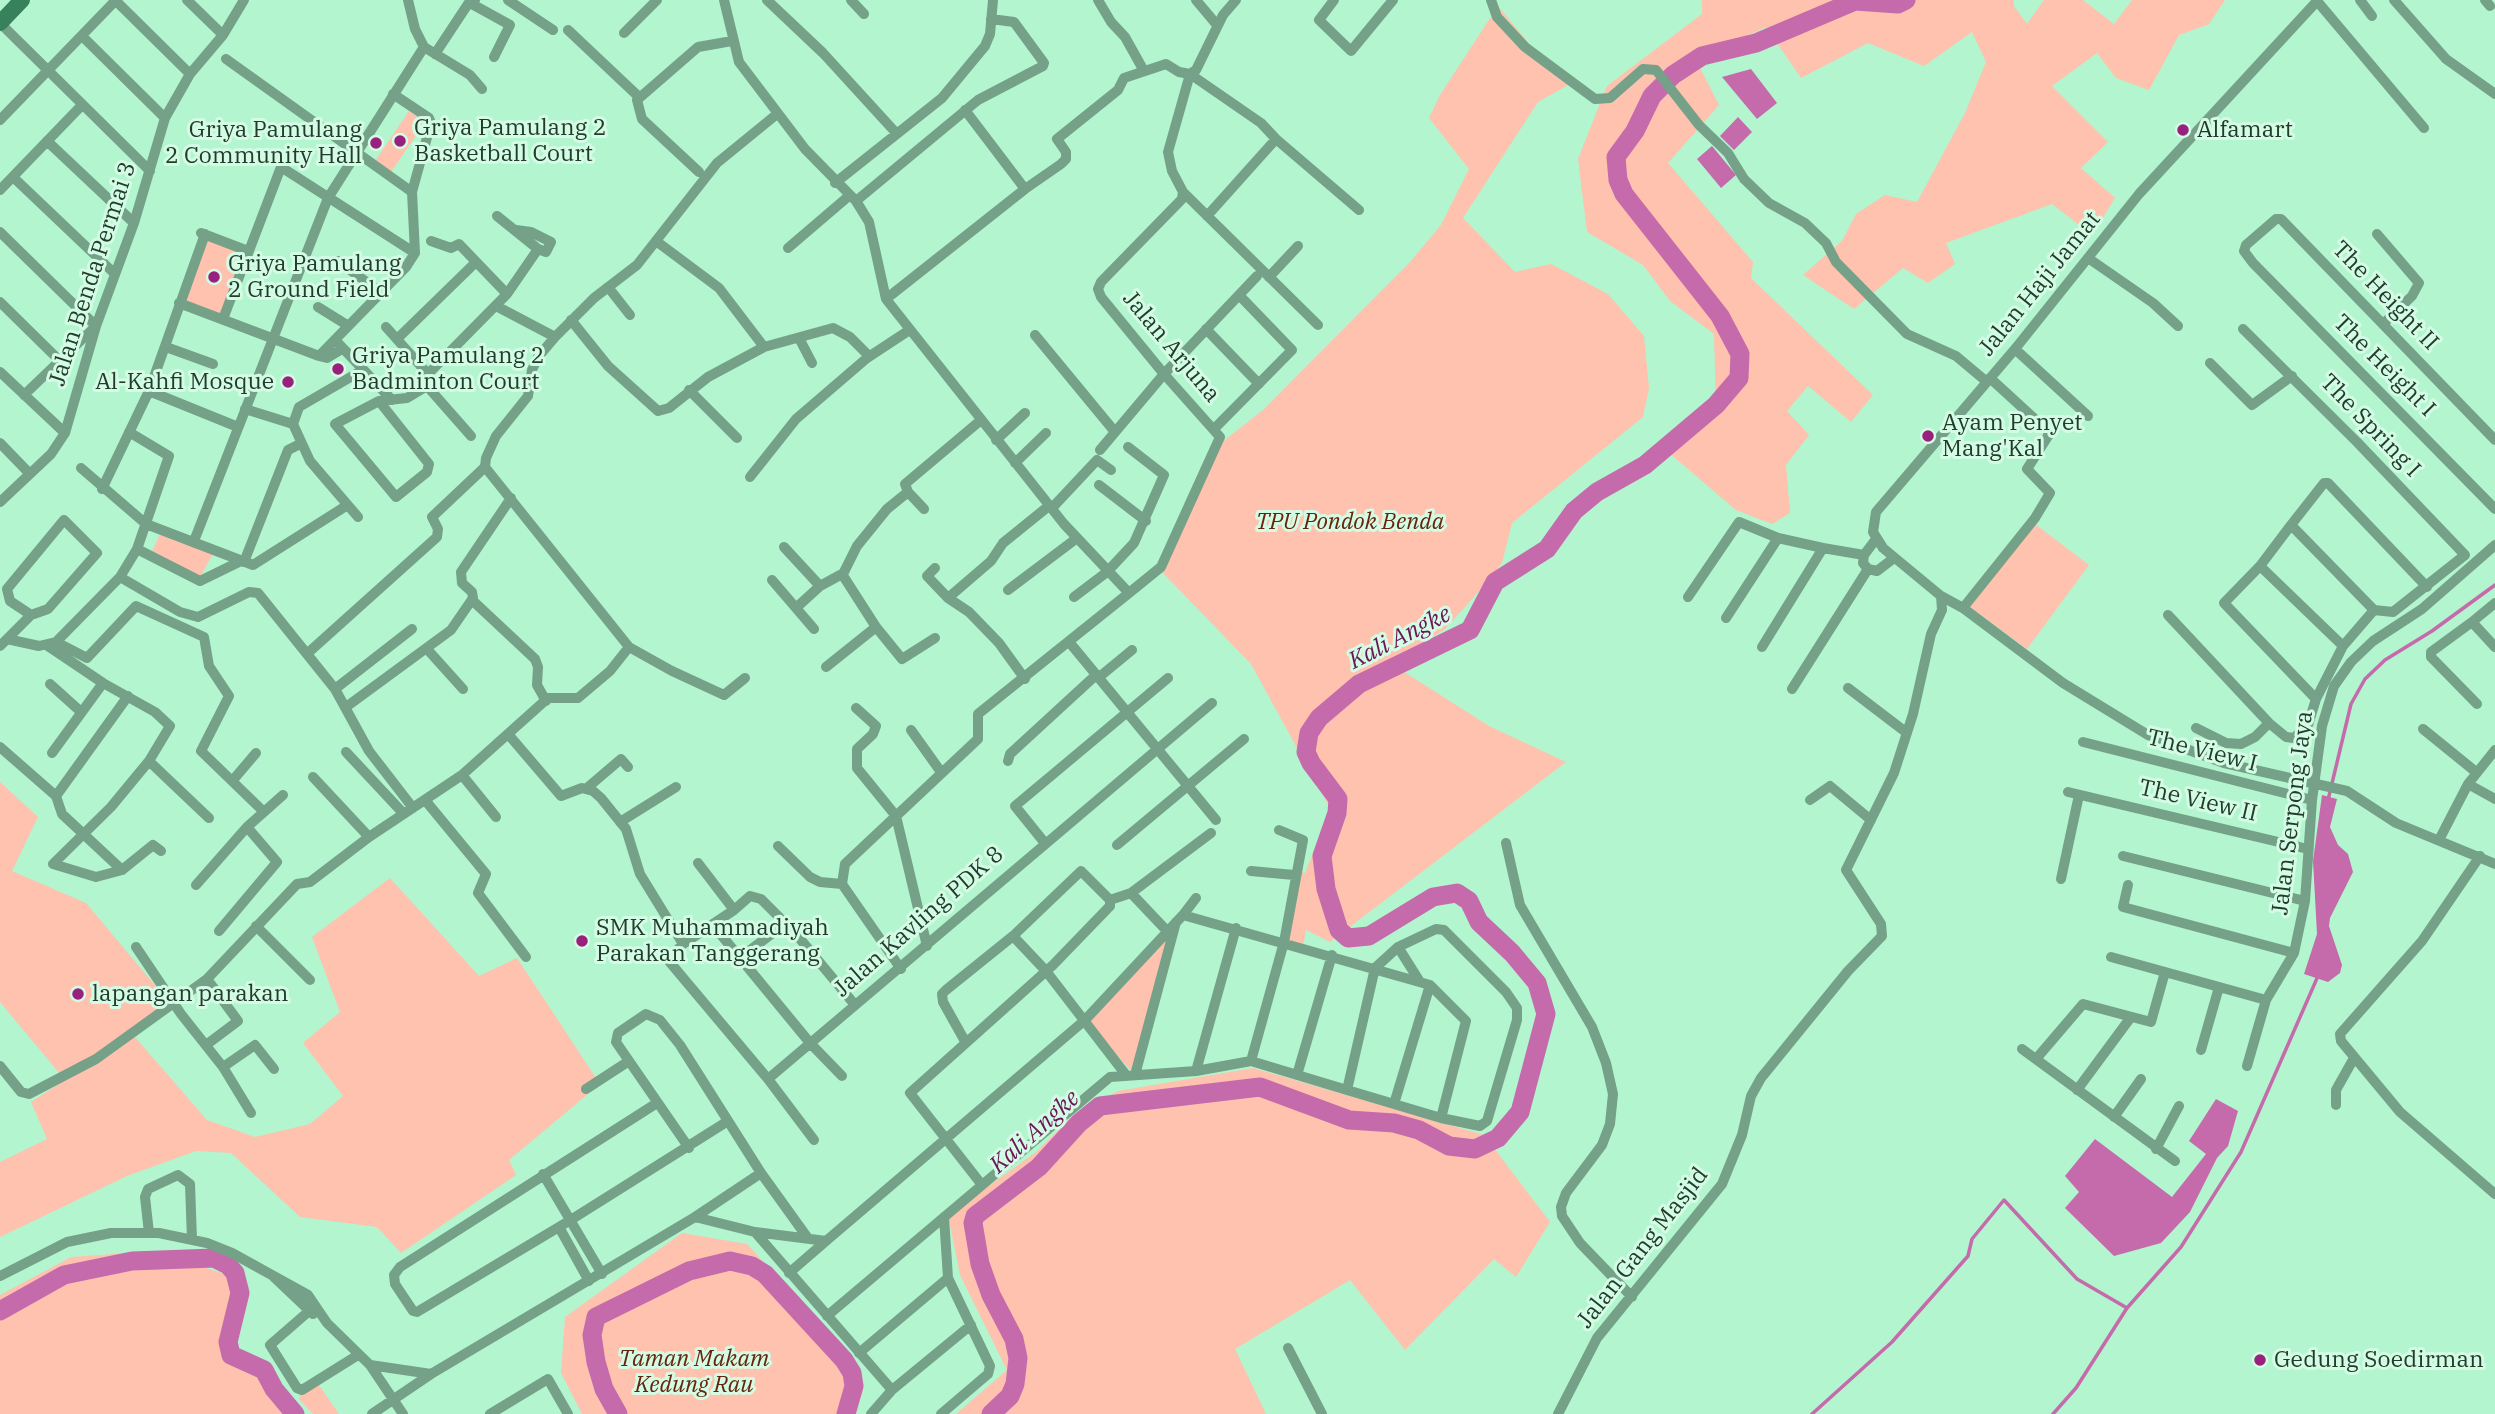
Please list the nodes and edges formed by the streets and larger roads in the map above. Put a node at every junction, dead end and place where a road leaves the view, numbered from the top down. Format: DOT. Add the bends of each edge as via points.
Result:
graph roads {
  1 [pos="22,0"];
  2 [pos="116,0"];
  3 [pos="187,0"];
  4 [pos="244,0"];
  5 [pos="408,0"];
  6 [pos="508,0"];
  7 [pos="657,0"];
  8 [pos="724,0"];
  9 [pos="767,0"];
  10 [pos="851,0"];
  11 [pos="993,0"];
  12 [pos="1098,0"];
  13 [pos="1196,0"];
  14 [pos="1236,0"];
  15 [pos="1334,0"];
  16 [pos="1394,0"];
  17 [pos="1491,0"];
  18 [pos="2360,0"];
  19 [pos="2394,0"];
  20 [pos="474,2"];
  21 [pos="2312,2"];
  22 [pos="864,14"];
  23 [pos="2372,16"];
  24 [pos="991,19"];
  25 [pos="0,23"];
  26 [pos="1217,25"];
  27 [pos="553,30"];
  28 [pos="568,30"];
  29 [pos="624,33"];
  30 [pos="223,35"];
  31 [pos="82,36"];
  32 [pos="732,41"];
  33 [pos="424,47"];
  34 [pos="435,54"];
  35 [pos="494,57"];
  36 [pos="226,59"];
  37 [pos="47,71"];
  38 [pos="1144,71"];
  39 [pos="190,74"];
  40 [pos="1190,74"];
  41 [pos="482,89"];
  42 [pos="393,94"];
  43 [pos="2495,94"];
  44 [pos="639,97"];
  45 [pos="82,105"];
  46 [pos="965,110"];
  47 [pos="777,114"];
  48 [pos="166,118"];
  49 [pos="0,120"];
  50 [pos="2424,128"];
  51 [pos="897,134"];
  52 [pos="1276,139"];
  53 [pos="47,141"];
  54 [pos="354,152"];
  55 [pos="150,172"];
  56 [pos="699,172"];
  57 [pos="12,177"];
  58 [pos="835,183"];
  59 [pos="1025,189"];
  60 [pos="0,190"];
  61 [pos="412,192"];
  62 [pos="1183,192"];
  63 [pos="328,198"];
  64 [pos="853,198"];
  65 [pos="1359,210"];
  66 [pos="497,216"];
  67 [pos="1207,216"];
  68 [pos="134,223"];
  69 [pos="0,232"];
  70 [pos="2377,234"];
  71 [pos="431,241"];
  72 [pos="656,241"];
  73 [pos="1298,246"];
  74 [pos="788,248"];
  75 [pos="248,251"];
  76 [pos="2245,251"];
  77 [pos="415,253"];
  78 [pos="2088,258"];
  79 [pos="338,261"];
  80 [pos="476,262"];
  81 [pos="115,274"];
  82 [pos="1257,276"];
  83 [pos="1269,277"];
  84 [pos="608,288"];
  85 [pos="380,292"];
  86 [pos="507,294"];
  87 [pos="1239,295"];
  88 [pos="886,299"];
  89 [pos="0,302"];
  90 [pos="179,303"];
  91 [pos="318,307"];
  92 [pos="498,307"];
  93 [pos="630,315"];
  94 [pos="223,320"];
  95 [pos="571,320"];
  96 [pos="2383,324"];
  97 [pos="347,325"];
  98 [pos="1318,325"];
  99 [pos="96,326"];
  100 [pos="2178,326"];
  101 [pos="386,327"];
  102 [pos="1206,329"];
  103 [pos="2242,329"];
  104 [pos="908,331"];
  105 [pos="1035,335"];
  106 [pos="272,337"];
  107 [pos="555,337"];
  108 [pos="334,338"];
  109 [pos="799,338"];
  110 [pos="397,339"];
  111 [pos="166,347"];
  112 [pos="764,347"];
  113 [pos="342,349"];
  114 [pos="2015,349"];
  115 [pos="318,356"];
  116 [pos="867,358"];
  117 [pos="59,359"];
  118 [pos="811,363"];
  119 [pos="2210,363"];
  120 [pos="213,364"];
  121 [pos="361,371"];
  122 [pos="0,372"];
  123 [pos="428,373"];
  124 [pos="1164,374"];
  125 [pos="2291,376"];
  126 [pos="1988,380"];
  127 [pos="1259,384"];
  128 [pos="427,386"];
  129 [pos="689,390"];
  130 [pos="149,391"];
  131 [pos="24,395"];
  132 [pos="392,400"];
  133 [pos="379,401"];
  134 [pos="245,409"];
  135 [pos="1026,413"];
  136 [pos="2088,416"];
  137 [pos="981,420"];
  138 [pos="293,424"];
  139 [pos="239,427"];
  140 [pos="129,432"];
  141 [pos="1115,432"];
  142 [pos="1217,432"];
  143 [pos="65,433"];
  144 [pos="1046,433"];
  145 [pos="471,436"];
  146 [pos="737,438"];
  147 [pos="996,440"];
  148 [pos="2495,440"];
  149 [pos="0,443"];
  150 [pos="300,444"];
  151 [pos="1128,447"];
  152 [pos="1100,450"];
  153 [pos="1014,463"];
  154 [pos="485,467"];
  155 [pos="81,468"];
  156 [pos="1111,470"];
  157 [pos="29,473"];
  158 [pos="750,477"];
  159 [pos="1099,485"];
  160 [pos="102,489"];
  161 [pos="908,492"];
  162 [pos="511,499"];
  163 [pos="0,502"];
  164 [pos="346,506"];
  165 [pos="1051,507"];
  166 [pos="924,509"];
  167 [pos="2495,509"];
  168 [pos="358,517"];
  169 [pos="1146,521"];
  170 [pos="146,524"];
  171 [pos="2291,525"];
  172 [pos="1077,538"];
  173 [pos="1778,538"];
  174 [pos="1876,539"];
  175 [pos="194,541"];
  176 [pos="2495,545"];
  177 [pos="784,547"];
  178 [pos="1823,548"];
  179 [pos="137,549"];
  180 [pos="1864,555"];
  181 [pos="1894,558"];
  182 [pos="243,562"];
  183 [pos="2260,566"];
  184 [pos="935,568"];
  185 [pos="1868,569"];
  186 [pos="1107,572"];
  187 [pos="843,574"];
  188 [pos="120,577"];
  189 [pos="772,580"];
  190 [pos="820,586"];
  191 [pos="2427,587"];
  192 [pos="3,590"];
  193 [pos="1008,590"];
  194 [pos="1129,593"];
  195 [pos="1941,596"];
  196 [pos="1074,597"];
  197 [pos="1688,597"];
  198 [pos="948,598"];
  199 [pos="472,600"];
  200 [pos="2495,603"];
  201 [pos="797,607"];
  202 [pos="1963,608"];
  203 [pos="2374,610"];
  204 [pos="31,615"];
  205 [pos="2168,615"];
  206 [pos="1726,618"];
  207 [pos="2472,622"];
  208 [pos="876,627"];
  209 [pos="2360,627"];
  210 [pos="412,629"];
  211 [pos="814,629"];
  212 [pos="935,638"];
  213 [pos="2373,641"];
  214 [pos="4,643"];
  215 [pos="1070,643"];
  216 [pos="52,644"];
  217 [pos="2343,646"];
  218 [pos="629,647"];
  219 [pos="1762,647"];
  220 [pos="2495,647"];
  221 [pos="426,649"];
  222 [pos="1132,650"];
  223 [pos="309,652"];
  224 [pos="826,667"];
  225 [pos="1097,677"];
  226 [pos="745,678"];
  227 [pos="1168,678"];
  228 [pos="1025,679"];
  229 [pos="103,683"];
  230 [pos="50,684"];
  231 [pos="1848,688"];
  232 [pos="335,689"];
  233 [pos="463,689"];
  234 [pos="1792,689"];
  235 [pos="128,696"];
  236 [pos="2316,699"];
  237 [pos="546,701"];
  238 [pos="1212,703"];
  239 [pos="2477,704"];
  240 [pos="346,707"];
  241 [pos="856,708"];
  242 [pos="80,711"];
  243 [pos="1127,712"];
  244 [pos="2269,723"];
  245 [pos="2196,727"];
  246 [pos="2423,729"];
  247 [pos="911,730"];
  248 [pos="1907,733"];
  249 [pos="508,734"];
  250 [pos="1244,738"];
  251 [pos="2082,742"];
  252 [pos="0,747"];
  253 [pos="1157,750"];
  254 [pos="2495,750"];
  255 [pos="346,752"];
  256 [pos="52,753"];
  257 [pos="256,753"];
  258 [pos="149,761"];
  259 [pos="1008,761"];
  260 [pos="628,767"];
  261 [pos="941,772"];
  262 [pos="2476,772"];
  263 [pos="462,775"];
  264 [pos="313,777"];
  265 [pos="233,780"];
  266 [pos="2468,784"];
  267 [pos="1188,785"];
  268 [pos="676,787"];
  269 [pos="587,788"];
  270 [pos="283,795"];
  271 [pos="56,796"];
  272 [pos="2495,799"];
  273 [pos="425,800"];
  274 [pos="1810,800"];
  275 [pos="2312,800"];
  276 [pos="263,811"];
  277 [pos="408,811"];
  278 [pos="896,816"];
  279 [pos="496,817"];
  280 [pos="209,818"];
  281 [pos="1216,820"];
  282 [pos="1871,820"];
  283 [pos="620,822"];
  284 [pos="247,827"];
  285 [pos="1279,830"];
  286 [pos="1210,833"];
  287 [pos="86,834"];
  288 [pos="369,837"];
  289 [pos="2439,840"];
  290 [pos="1044,842"];
  291 [pos="1506,843"];
  292 [pos="1117,845"];
  293 [pos="778,846"];
  294 [pos="2308,849"];
  295 [pos="161,851"];
  296 [pos="2123,856"];
  297 [pos="2480,856"];
  298 [pos="698,863"];
  299 [pos="2495,864"];
  300 [pos="122,870"];
  301 [pos="1251,871"];
  302 [pos="1294,876"];
  303 [pos="2061,879"];
  304 [pos="842,884"];
  305 [pos="196,885"];
  306 [pos="2128,885"];
  307 [pos="1130,893"];
  308 [pos="1196,898"];
  309 [pos="1110,900"];
  310 [pos="2305,901"];
  311 [pos="734,910"];
  312 [pos="1180,918"];
  313 [pos="786,923"];
  314 [pos="713,925"];
  315 [pos="256,926"];
  316 [pos="1236,928"];
  317 [pos="219,931"];
  318 [pos="1167,931"];
  319 [pos="1013,936"];
  320 [pos="1284,942"];
  321 [pos="683,944"];
  322 [pos="926,946"];
  323 [pos="136,947"];
  324 [pos="1398,947"];
  325 [pos="2294,953"];
  326 [pos="1332,955"];
  327 [pos="526,957"];
  328 [pos="741,957"];
  329 [pos="2111,957"];
  330 [pos="1375,968"];
  331 [pos="901,969"];
  332 [pos="1046,971"];
  333 [pos="2165,972"];
  334 [pos="208,979"];
  335 [pos="310,980"];
  336 [pos="1425,983"];
  337 [pos="2219,987"];
  338 [pos="2266,1000"];
  339 [pos="174,1003"];
  340 [pos="855,1005"];
  341 [pos="2131,1017"];
  342 [pos="1085,1020"];
  343 [pos="810,1043"];
  344 [pos="965,1043"];
  345 [pos="206,1045"];
  346 [pos="2022,1049"];
  347 [pos="2201,1050"];
  348 [pos="2354,1058"];
  349 [pos="2036,1059"];
  350 [pos="629,1061"];
  351 [pos="1251,1062"];
  352 [pos="0,1066"];
  353 [pos="2247,1066"];
  354 [pos="223,1067"];
  355 [pos="274,1069"];
  356 [pos="1196,1071"];
  357 [pos="1131,1075"];
  358 [pos="1297,1075"];
  359 [pos="842,1076"];
  360 [pos="768,1079"];
  361 [pos="2141,1079"];
  362 [pos="586,1089"];
  363 [pos="1347,1090"];
  364 [pos="2077,1090"];
  365 [pos="657,1103"];
  366 [pos="1394,1104"];
  367 [pos="2336,1105"];
  368 [pos="2179,1106"];
  369 [pos="251,1113"];
  370 [pos="2114,1116"];
  371 [pos="1441,1118"];
  372 [pos="729,1121"];
  373 [pos="944,1138"];
  374 [pos="814,1140"];
  375 [pos="689,1147"];
  376 [pos="2156,1149"];
  377 [pos="2175,1161"];
  378 [pos="761,1173"];
  379 [pos="543,1174"];
  380 [pos="982,1185"];
  381 [pos="2495,1194"];
  382 [pos="695,1217"];
  383 [pos="944,1217"];
  384 [pos="569,1221"];
  385 [pos="559,1227"];
  386 [pos="755,1232"];
  387 [pos="149,1233"];
  388 [pos="807,1237"];
  389 [pos="192,1240"];
  390 [pos="826,1241"];
  391 [pos="789,1273"];
  392 [pos="602,1274"];
  393 [pos="272,1275"];
  394 [pos="0,1276"];
  395 [pos="948,1278"];
  396 [pos="589,1282"];
  397 [pos="1632,1297"];
  398 [pos="308,1312"];
  399 [pos="827,1316"];
  400 [pos="327,1323"];
  401 [pos="971,1325"];
  402 [pos="1288,1348"];
  403 [pos="859,1353"];
  404 [pos="358,1355"];
  405 [pos="370,1365"];
  406 [pos="430,1374"];
  407 [pos="892,1390"];
  408 [pos="394,1400"];
  409 [pos="372,1414"];
  410 [pos="403,1414"];
  411 [pos="489,1414"];
  412 [pos="568,1414"];
  413 [pos="871,1414"];
  414 [pos="941,1414"];
  415 [pos="1322,1414"];
  416 [pos="1558,1414"];
  1 -- 25 [label="street"];
  2 -- 31 [label="street"];
  2 -- 39 [label="street"];
  3 -- 30 [label="street"];
  4 -- 30 [label="street, Jalan Benda Permai 3"];
  5 -- 33 [label="street"];
  6 -- 27 [label="street"];
  7 -- 29 [label="street"];
  8 -- 32 [label="street"];
  9 -- 51 [label="street"];
  10 -- 22 [label="street"];
  11 -- 24 [label="street"];
  12 -- 38 [label="street"];
  13 -- 26 [label="street"];
  14 -- 26 [label="street"];
  15 -- 16 [label="street" via="1319,20 1352,51"];
  17 -- 126 [label="street" via="1497,17 1525,47 1595,99 1610,98 1643,69 1656,70 1699,125 1728,153 1744,179 1769,203 1805,223 1826,243 1836,262 1907,334 1956,356"];
  18 -- 23 [label="street"];
  19 -- 43 [label="street" via="2446,59"];
  20 -- 34 [label="street" via="468,4"];
  20 -- 35 [label="street" via="510,24"];
  21 -- 50 [label="street"];
  21 -- 78 [label="street, Jalan Haji Jamat" via="2158,172"];
  24 -- 46 [label="street" via="1013,21 1044,65"];
  24 -- 51 [label="street" via="988,40 978,55 933,107"];
  25 -- 37 [label="street"];
  26 -- 40 [label="street"];
  28 -- 44 [label="street"];
  30 -- 39 [label="street, Jalan Benda Permai 3"];
  31 -- 37 [label="street"];
  31 -- 48 [label="street"];
  32 -- 44 [label="street" via="698,47"];
  32 -- 47 [label="street" via="739,62"];
  33 -- 34 [label="street"];
  33 -- 42 [label="street"];
  34 -- 41 [label="street" via="470,75"];
  36 -- 54 [label="street"];
  37 -- 45 [label="street"];
  37 -- 49 [label="street"];
  38 -- 40 [label="street" via="1166,64"];
  38 -- 59 [label="street" via="1124,78 1118,90 1057,139 1066,159"];
  39 -- 48 [label="street, Jalan Benda Permai 3"];
  40 -- 52 [label="street" via="1261,123"];
  40 -- 62 [label="street" via="1168,152"];
  42 -- 54 [label="street"];
  42 -- 61 [label="street" via="431,123"];
  44 -- 56 [label="street" via="637,110 642,119"];
  45 -- 53 [label="street"];
  45 -- 55 [label="street"];
  46 -- 59 [label="street"];
  46 -- 64 [label="street"];
  47 -- 58 [label="street"];
  47 -- 72 [label="street" via="717,163"];
  48 -- 55 [label="street, Jalan Benda Permai 3"];
  51 -- 58 [label="street"];
  52 -- 65 [label="street"];
  52 -- 67 [label="street"];
  53 -- 57 [label="street"];
  53 -- 68 [label="street"];
  54 -- 61 [label="street"];
  54 -- 63 [label="street"];
  55 -- 68 [label="street, Jalan Benda Permai 3"];
  57 -- 60 [label="street"];
  57 -- 81 [label="street"];
  58 -- 64 [label="street"];
  59 -- 88 [label="street"];
  61 -- 77 [label="street"];
  62 -- 67 [label="street"];
  62 -- 124 [label="street, Jalan Arjuna" via="1182,199 1098,289"];
  63 -- 75 [label="street" via="281,167"];
  63 -- 77 [label="street"];
  63 -- 106 [label="street"];
  64 -- 74 [label="street"];
  64 -- 88 [label="street" via="872,229"];
  66 -- 86 [label="street" via="516,230 551,242 545,252 538,249"];
  67 -- 83 [label="street"];
  68 -- 81 [label="street, Jalan Benda Permai 3"];
  69 -- 99 [label="street"];
  70 -- 96 [label="street" via="2419,283"];
  71 -- 80 [label="street" via="452,248 459,244"];
  72 -- 84 [label="street" via="638,265"];
  72 -- 112 [label="street" via="719,288"];
  73 -- 83 [label="street"];
  75 -- 90 [label="street" via="203,233"];
  75 -- 94 [label="street"];
  76 -- 96 [label="street, The Height II" via="2246,245 2281,219"];
  76 -- 167 [label="street, The Height I"];
  77 -- 85 [label="street"];
  78 -- 100 [label="street"];
  78 -- 114 [label="street, Jalan Haji Jamat"];
  79 -- 85 [label="street"];
  80 -- 86 [label="street"];
  80 -- 110 [label="street"];
  81 -- 99 [label="street, Jalan Benda Permai 3"];
  82 -- 87 [label="street"];
  83 -- 98 [label="street"];
  84 -- 93 [label="street"];
  84 -- 95 [label="street"];
  85 -- 97 [label="street"];
  86 -- 92 [label="street"];
  87 -- 102 [label="street"];
  87 -- 127 [label="street" via="1292,350"];
  88 -- 104 [label="street"];
  89 -- 117 [label="street"];
  90 -- 94 [label="street"];
  90 -- 111 [label="street"];
  91 -- 97 [label="street"];
  92 -- 107 [label="street"];
  92 -- 123 [label="street"];
  94 -- 106 [label="street"];
  95 -- 107 [label="street"];
  95 -- 129 [label="street" via="608,366 654,410 665,410"];
  96 -- 148 [label="street, The Height II"];
  97 -- 108 [label="street"];
  99 -- 117 [label="street"];
  99 -- 143 [label="street, Jalan Benda Permai 3"];
  101 -- 110 [label="street"];
  102 -- 124 [label="street"];
  102 -- 127 [label="street"];
  103 -- 125 [label="street, The Spring I"];
  104 -- 116 [label="street"];
  104 -- 137 [label="street"];
  105 -- 141 [label="street"];
  106 -- 115 [label="street"];
  106 -- 134 [label="street"];
  107 -- 154 [label="street" via="538,357 528,396 496,436"];
  108 -- 113 [label="street"];
  108 -- 115 [label="street"];
  109 -- 112 [label="street"];
  109 -- 116 [label="street" via="836,328"];
  109 -- 118 [label="street"];
  110 -- 123 [label="street"];
  111 -- 120 [label="street"];
  111 -- 130 [label="street"];
  112 -- 129 [label="street"];
  113 -- 115 [label="street" via="327,358"];
  113 -- 121 [label="street"];
  114 -- 126 [label="street, Jalan Haji Jamat"];
  114 -- 136 [label="street"];
  116 -- 158 [label="street" via="796,419"];
  117 -- 131 [label="street"];
  119 -- 125 [label="street" via="2252,405"];
  121 -- 132 [label="street"];
  121 -- 138 [label="street" via="299,407"];
  122 -- 131 [label="street"];
  123 -- 128 [label="street"];
  124 -- 141 [label="street"];
  124 -- 142 [label="street, Jalan Arjuna"];
  125 -- 191 [label="street, The Spring I" via="2465,555"];
  126 -- 174 [label="street, Jalan Haji Jamat" via="1876,512 1872,525"];
  126 -- 202 [label="street" via="2050,433 2027,469 2050,493"];
  127 -- 142 [label="street"];
  128 -- 132 [label="street" via="407,398"];
  128 -- 145 [label="street"];
  129 -- 146 [label="street"];
  130 -- 139 [label="street"];
  130 -- 140 [label="street"];
  131 -- 143 [label="street"];
  132 -- 133 [label="street"];
  133 -- 133 [label="street" via="335,425 396,496 427,472 429,464"];
  134 -- 138 [label="street"];
  134 -- 139 [label="street"];
  135 -- 147 [label="street"];
  137 -- 147 [label="street"];
  137 -- 161 [label="street" via="906,482"];
  138 -- 150 [label="street"];
  139 -- 175 [label="street"];
  140 -- 160 [label="street"];
  140 -- 170 [label="street" via="169,456"];
  141 -- 152 [label="street"];
  142 -- 194 [label="street" via="1161,567"];
  143 -- 157 [label="street, Jalan Benda Permai 3" via="51,454"];
  144 -- 153 [label="street"];
  147 -- 153 [label="street"];
  149 -- 157 [label="street"];
  150 -- 164 [label="street"];
  150 -- 182 [label="street" via="288,450"];
  151 -- 169 [label="street" via="1164,475"];
  153 -- 165 [label="street"];
  154 -- 162 [label="street"];
  154 -- 223 [label="street" via="432,517 437,537"];
  155 -- 160 [label="street"];
  156 -- 165 [label="street" via="1097,460"];
  157 -- 163 [label="street, Jalan Benda Permai 3"];
  159 -- 169 [label="street"];
  160 -- 170 [label="street"];
  161 -- 166 [label="street"];
  161 -- 187 [label="street" via="879,518"];
  162 -- 199 [label="street" via="461,572"];
  162 -- 218 [label="street"];
  164 -- 168 [label="street"];
  164 -- 182 [label="street" via="255,564"];
  165 -- 172 [label="street"];
  165 -- 198 [label="street" via="1003,543 991,561"];
  169 -- 186 [label="street" via="1134,543"];
  170 -- 175 [label="street"];
  170 -- 179 [label="street"];
  171 -- 183 [label="street"];
  171 -- 191 [label="street" via="2328,483"];
  171 -- 203 [label="street"];
  172 -- 186 [label="street"];
  172 -- 193 [label="street"];
  173 -- 178 [label="street"];
  173 -- 197 [label="street" via="1737,524"];
  173 -- 206 [label="street"];
  174 -- 180 [label="street"];
  174 -- 181 [label="street"];
  175 -- 182 [label="street"];
  176 -- 213 [label="street, Jalan Serpong Jaya" via="2423,609"];
  177 -- 190 [label="street"];
  178 -- 180 [label="street"];
  178 -- 219 [label="street"];
  179 -- 182 [label="street" via="200,581"];
  179 -- 188 [label="street"];
  180 -- 185 [label="street"];
  181 -- 185 [label="street" via="1877,571"];
  181 -- 195 [label="street"];
  183 -- 217 [label="street"];
  183 -- 236 [label="street" via="2224,603"];
  184 -- 198 [label="street" via="927,576"];
  185 -- 234 [label="street"];
  186 -- 194 [label="street"];
  186 -- 196 [label="street"];
  187 -- 190 [label="street"];
  187 -- 208 [label="street"];
  188 -- 216 [label="street"];
  188 -- 223 [label="street" via="192,616 204,616 255,592"];
  189 -- 201 [label="street"];
  190 -- 201 [label="street"];
  191 -- 203 [label="street" via="2393,612"];
  192 -- 204 [label="street" via="10,601"];
  192 -- 204 [label="street" via="64,520 97,553 48,609"];
  194 -- 215 [label="street"];
  195 -- 202 [label="street"];
  195 -- 248 [label="street, Jalan Gang Masjid" via="1942,610 1931,634"];
  198 -- 228 [label="street" via="999,643"];
  199 -- 221 [label="street" via="451,630"];
  199 -- 237 [label="street" via="535,659 537,685"];
  200 -- 207 [label="street"];
  201 -- 211 [label="street"];
  202 -- 289 [label="street" via="2063,683 2148,735 2197,755 2344,790 2396,823"];
  203 -- 209 [label="street"];
  204 -- 214 [label="street"];
  205 -- 244 [label="street"];
  207 -- 220 [label="street"];
  207 -- 239 [label="street" via="2431,655"];
  208 -- 212 [label="street" via="903,660"];
  208 -- 224 [label="street"];
  209 -- 213 [label="street"];
  209 -- 217 [label="street"];
  210 -- 232 [label="street"];
  213 -- 275 [label="street, Jalan Serpong Jaya" via="2342,673 2328,703"];
  214 -- 216 [label="street"];
  215 -- 225 [label="street"];
  215 -- 228 [label="street"];
  216 -- 229 [label="street"];
  216 -- 265 [label="street" via="88,658 135,606 204,637 209,666 229,696 201,751"];
  217 -- 236 [label="street"];
  218 -- 226 [label="street" via="724,695"];
  218 -- 237 [label="street" via="610,671 578,698"];
  221 -- 233 [label="street"];
  221 -- 240 [label="street"];
  222 -- 225 [label="street"];
  223 -- 232 [label="street"];
  225 -- 243 [label="street"];
  225 -- 259 [label="street" via="1010,754"];
  227 -- 243 [label="street"];
  228 -- 261 [label="street" via="978,714 978,739"];
  229 -- 235 [label="street"];
  229 -- 242 [label="street"];
  230 -- 242 [label="street"];
  231 -- 248 [label="street"];
  232 -- 240 [label="street"];
  235 -- 258 [label="street" via="170,724"];
  235 -- 271 [label="street"];
  236 -- 244 [label="street" via="2308,725 2294,738"];
  237 -- 249 [label="street"];
  238 -- 253 [label="street, Jalan Kavling PDK 8"];
  240 -- 277 [label="street"];
  241 -- 278 [label="street" via="876,726 857,749 857,768"];
  242 -- 256 [label="street"];
  243 -- 253 [label="street"];
  243 -- 290 [label="street" via="1014,806"];
  244 -- 245 [label="street" via="2241,744 2226,743"];
  246 -- 262 [label="street"];
  247 -- 261 [label="street"];
  248 -- 282 [label="street, Jalan Gang Masjid" via="1890,784"];
  249 -- 263 [label="street"];
  249 -- 269 [label="street" via="561,796"];
  250 -- 267 [label="street"];
  251 -- 275 [label="street, The View I"];
  252 -- 271 [label="street"];
  253 -- 267 [label="street"];
  253 -- 290 [label="street, Jalan Kavling PDK 8"];
  254 -- 262 [label="street"];
  255 -- 277 [label="street"];
  257 -- 265 [label="street"];
  258 -- 280 [label="street"];
  258 -- 287 [label="street"];
  260 -- 269 [label="street" via="621,759"];
  261 -- 278 [label="street"];
  262 -- 266 [label="street"];
  263 -- 273 [label="street"];
  263 -- 279 [label="street"];
  264 -- 288 [label="street"];
  265 -- 276 [label="street"];
  266 -- 272 [label="street"];
  266 -- 289 [label="street"];
  267 -- 281 [label="street"];
  267 -- 292 [label="street"];
  268 -- 283 [label="street"];
  269 -- 283 [label="street"];
  270 -- 276 [label="street"];
  271 -- 287 [label="street" via="60,811"];
  273 -- 277 [label="street"];
  273 -- 327 [label="street" via="486,874 478,893"];
  274 -- 282 [label="street" via="1830,786"];
  275 -- 294 [label="street, Jalan Serpong Jaya"];
  276 -- 284 [label="street"];
  277 -- 288 [label="street"];
  278 -- 304 [label="street" via="848,860"];
  278 -- 322 [label="street"];
  282 -- 397 [label="street, Jalan Gang Masjid" via="1846,870 1881,924 1882,936 1760,1078 1727,1175"];
  283 -- 321 [label="street" via="631,837 640,874"];
  284 -- 305 [label="street"];
  284 -- 317 [label="street" via="277,862"];
  285 -- 302 [label="street" via="1302,839"];
  286 -- 307 [label="street"];
  287 -- 300 [label="street"];
  287 -- 300 [label="street" via="54,859 55,866 96,877"];
  288 -- 315 [label="street" via="310,882 297,884"];
  289 -- 297 [label="street"];
  290 -- 322 [label="street, Jalan Kavling PDK 8"];
  291 -- 397 [label="street" via="1520,905 1592,1027 1613,1094 1602,1145 1566,1194 1562,1216 1580,1243"];
  293 -- 304 [label="street" via="810,877"];
  294 -- 303 [label="street, The View II" via="2073,794"];
  294 -- 310 [label="street, Jalan Serpong Jaya"];
  295 -- 300 [label="street" via="151,846"];
  296 -- 310 [label="street"];
  297 -- 299 [label="street"];
  297 -- 348 [label="street" via="2422,941 2343,1029 2341,1041"];
  298 -- 311 [label="street"];
  301 -- 302 [label="street"];
  302 -- 320 [label="street"];
  304 -- 331 [label="street"];
  306 -- 325 [label="street" via="2123,907"];
  307 -- 309 [label="street"];
  307 -- 318 [label="street"];
  308 -- 312 [label="street"];
  309 -- 319 [label="street" via="1082,871"];
  309 -- 332 [label="street" via="1110,906"];
  310 -- 325 [label="street, Jalan Serpong Jaya"];
  311 -- 313 [label="street" via="753,895"];
  311 -- 314 [label="street"];
  312 -- 316 [label="street"];
  312 -- 318 [label="street"];
  312 -- 357 [label="street"];
  313 -- 328 [label="street"];
  313 -- 340 [label="street"];
  314 -- 321 [label="street"];
  314 -- 328 [label="street"];
  315 -- 334 [label="street"];
  315 -- 335 [label="street"];
  316 -- 320 [label="street"];
  316 -- 356 [label="street"];
  318 -- 342 [label="street"];
  319 -- 332 [label="street"];
  319 -- 344 [label="street" via="942,994"];
  320 -- 326 [label="street"];
  320 -- 351 [label="street"];
  321 -- 360 [label="street" via="668,960"];
  322 -- 331 [label="street, Jalan Kavling PDK 8"];
  323 -- 339 [label="street"];
  324 -- 330 [label="street"];
  324 -- 336 [label="street"];
  324 -- 371 [label="street" via="1436,929 1444,930 1517,1008 1487,1121 1475,1126"];
  325 -- 338 [label="street, Jalan Serpong Jaya"];
  326 -- 330 [label="street"];
  326 -- 358 [label="street"];
  328 -- 343 [label="street"];
  329 -- 333 [label="street"];
  330 -- 336 [label="street"];
  330 -- 363 [label="street"];
  331 -- 340 [label="street, Jalan Kavling PDK 8"];
  332 -- 342 [label="street"];
  332 -- 344 [label="street"];
  333 -- 337 [label="street"];
  333 -- 341 [label="street" via="2152,1021"];
  334 -- 339 [label="street"];
  334 -- 345 [label="street" via="238,1021"];
  336 -- 366 [label="street"];
  336 -- 371 [label="street" via="1466,1020"];
  337 -- 338 [label="street"];
  337 -- 347 [label="street"];
  338 -- 353 [label="street, Jalan Serpong Jaya"];
  339 -- 345 [label="street"];
  339 -- 352 [label="street" via="96,1059 33,1093 21,1092"];
  340 -- 343 [label="street, Jalan Kavling PDK 8"];
  341 -- 349 [label="street" via="2083,1004"];
  341 -- 364 [label="street"];
  342 -- 357 [label="street"];
  342 -- 373 [label="street"];
  343 -- 359 [label="street"];
  343 -- 360 [label="street, Jalan Kavling PDK 8"];
  344 -- 373 [label="street" via="910,1093"];
  345 -- 354 [label="street"];
  346 -- 349 [label="street"];
  348 -- 367 [label="street" via="2336,1090"];
  348 -- 381 [label="street" via="2400,1112"];
  349 -- 364 [label="street"];
  350 -- 362 [label="street"];
  350 -- 365 [label="street"];
  350 -- 372 [label="street" via="615,1037 642,1016 656,1016"];
  351 -- 356 [label="street"];
  351 -- 358 [label="street"];
  354 -- 355 [label="street" via="255,1045"];
  354 -- 369 [label="street"];
  356 -- 357 [label="street"];
  357 -- 380 [label="street" via="1110,1077"];
  358 -- 363 [label="street"];
  360 -- 374 [label="street"];
  361 -- 370 [label="street"];
  363 -- 366 [label="street"];
  364 -- 370 [label="street"];
  365 -- 375 [label="street"];
  365 -- 379 [label="street"];
  366 -- 371 [label="street"];
  368 -- 376 [label="street"];
  370 -- 376 [label="street"];
  372 -- 375 [label="street"];
  372 -- 378 [label="street"];
  373 -- 380 [label="street"];
  373 -- 390 [label="street"];
  375 -- 384 [label="street"];
  376 -- 377 [label="street"];
  378 -- 382 [label="street"];
  378 -- 388 [label="street"];
  379 -- 384 [label="street"];
  379 -- 385 [label="street" via="400,1267 395,1283 417,1312"];
  380 -- 383 [label="street"];
  382 -- 386 [label="street"];
  382 -- 392 [label="street"];
  383 -- 395 [label="street"];
  383 -- 399 [label="street"];
  384 -- 385 [label="street"];
  384 -- 392 [label="street"];
  385 -- 396 [label="street"];
  386 -- 388 [label="street"];
  386 -- 391 [label="street"];
  387 -- 389 [label="street"];
  387 -- 389 [label="street" via="148,1189 178,1175 190,1184"];
  387 -- 394 [label="street" via="111,1233 67,1242"];
  388 -- 390 [label="street"];
  389 -- 393 [label="street" via="232,1253"];
  390 -- 391 [label="street"];
  391 -- 399 [label="street"];
  392 -- 396 [label="street"];
  393 -- 398 [label="street"];
  393 -- 400 [label="street" via="308,1295"];
  395 -- 401 [label="street"];
  395 -- 403 [label="street"];
  396 -- 406 [label="street"];
  397 -- 416 [label="street, Jalan Gang Masjid" via="1591,1348"];
  398 -- 400 [label="street"];
  398 -- 404 [label="street" via="270,1345 297,1388 302,1390"];
  399 -- 403 [label="street"];
  400 -- 404 [label="street"];
  401 -- 407 [label="street"];
  401 -- 414 [label="street" via="989,1362 988,1374"];
  402 -- 415 [label="street"];
  403 -- 407 [label="street"];
  404 -- 405 [label="street"];
  405 -- 406 [label="street"];
  405 -- 408 [label="street"];
  406 -- 408 [label="street"];
  407 -- 413 [label="street"];
  408 -- 409 [label="street"];
  408 -- 410 [label="street"];
  411 -- 412 [label="street" via="550,1379"];
}
